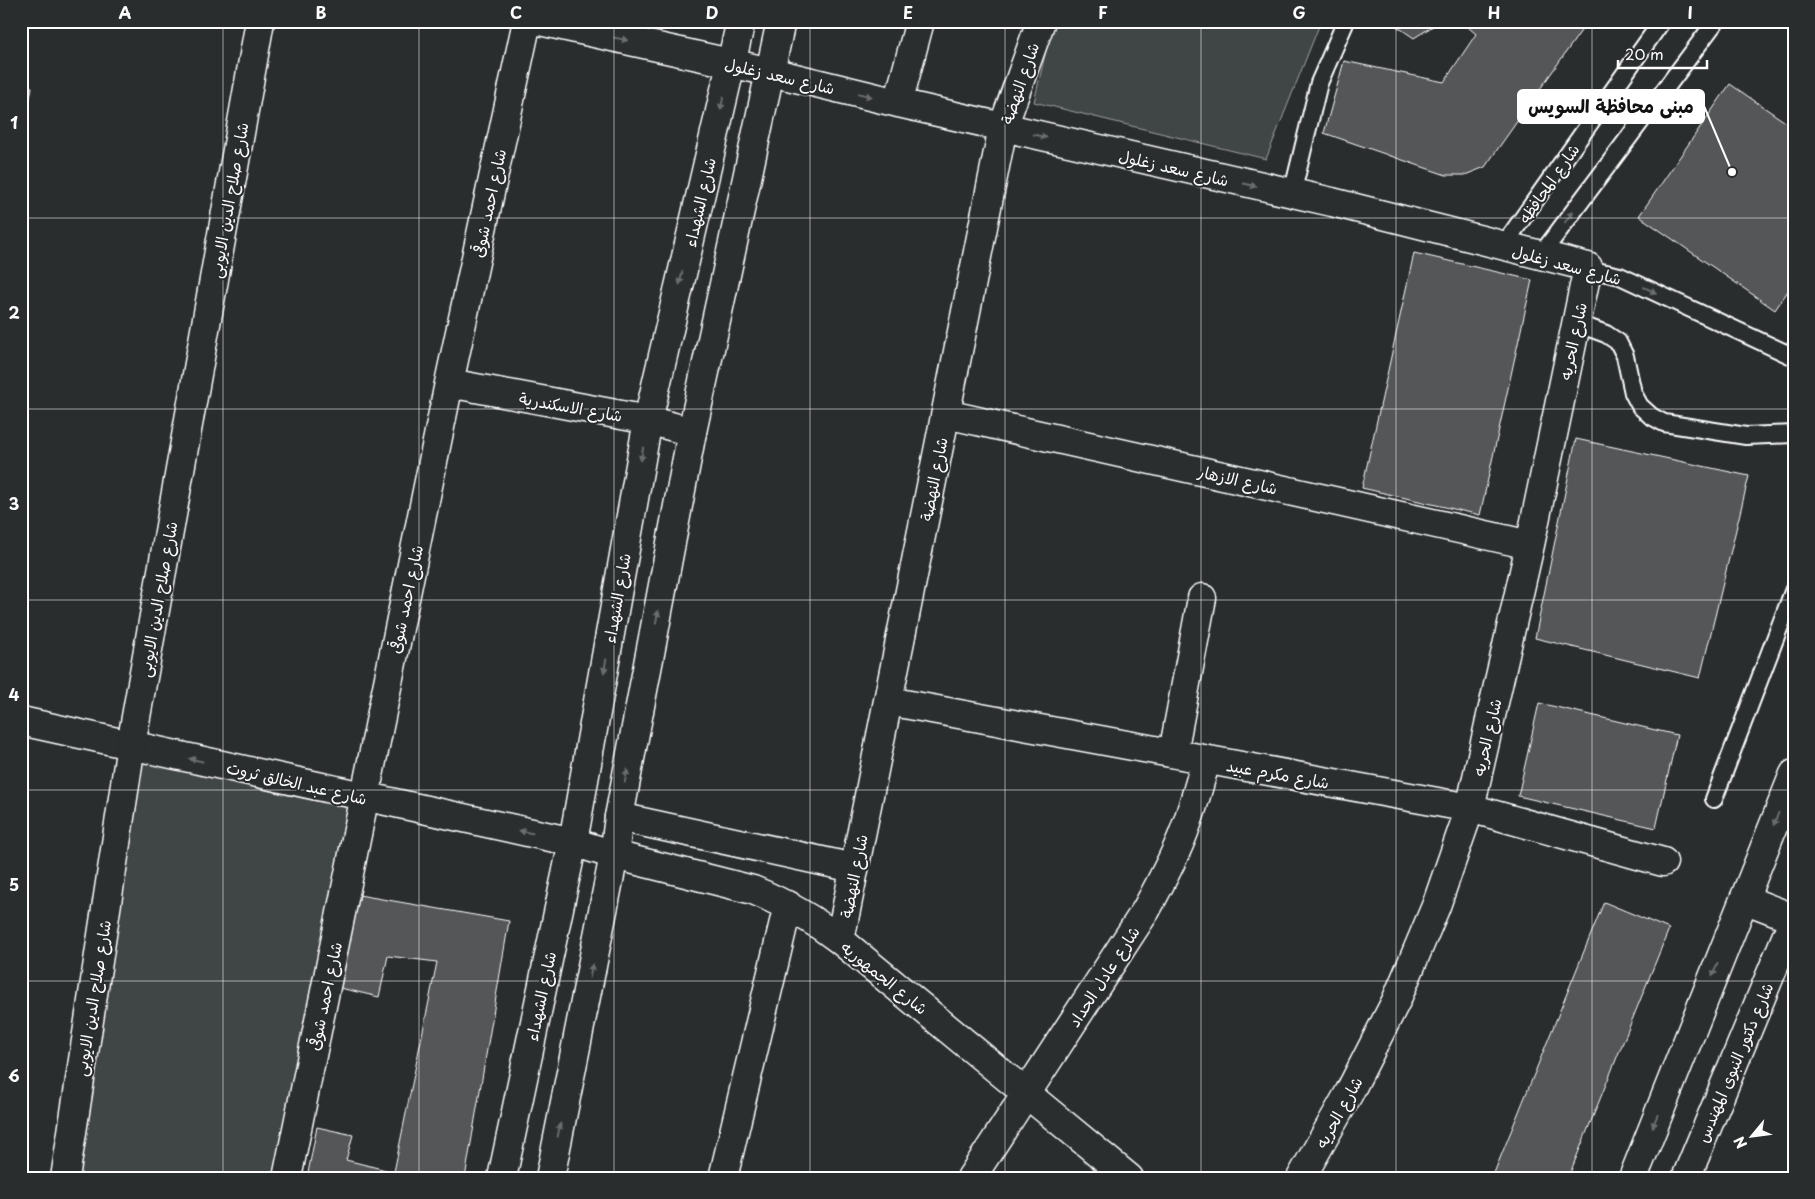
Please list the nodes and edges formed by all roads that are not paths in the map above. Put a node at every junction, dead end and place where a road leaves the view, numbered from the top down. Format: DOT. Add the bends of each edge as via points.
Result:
graph roads {
  1 [pos="260,21"];
  2 [pos="527,21"];
  3 [pos="540,21"];
  4 [pos="740,21"];
  5 [pos="781,21"];
  6 [pos="920,21"];
  7 [pos="1041,21"];
  8 [pos="1346,21"];
  9 [pos="1662,21"];
  10 [pos="1716,21"];
  11 [pos="732,64"];
  12 [pos="771,72"];
  13 [pos="898,103"];
  14 [pos="1003,127"];
  15 [pos="1292,194"];
  16 [pos="1503,246"];
  17 [pos="1540,256"];
  18 [pos="1588,267"];
  19 [pos="1576,323"];
  20 [pos="1794,357"];
  21 [pos="449,383"];
  22 [pos="946,414"];
  23 [pos="648,420"];
  24 [pos="692,432"];
  25 [pos="1794,434"];
  26 [pos="1530,545"];
  27 [pos="1794,589"];
  28 [pos="1202,598"];
  29 [pos="888,701"];
  30 [pos="21,721"];
  31 [pos="130,745"];
  32 [pos="1173,753"];
  33 [pos="1206,760"];
  34 [pos="1794,774"];
  35 [pos="364,798"];
  36 [pos="1714,799"];
  37 [pos="1470,808"];
  38 [pos="619,817"];
  39 [pos="573,842"];
  40 [pos="614,855"];
  41 [pos="1664,862"];
  42 [pos="854,868"];
  43 [pos="1744,899"];
  44 [pos="788,905"];
  45 [pos="1794,918"];
  46 [pos="840,940"];
  47 [pos="1026,1094"];
  48 [pos="64,1178"];
  49 [pos="286,1178"];
  50 [pos="502,1178"];
  51 [pos="550,1178"];
  52 [pos="724,1178"];
  53 [pos="971,1178"];
  54 [pos="1129,1178"];
  55 [pos="1301,1178"];
  56 [pos="1633,1178"];
  57 [pos="1686,1178"];
  1 -- 31 [label="street, شارع صلاح الدين الايوبى"];
  2 -- 21 [label="street, شارع احمد شوقى"];
  3 -- 11 [label="street, شارع سعد زغلول, one-way"];
  4 -- 11 [label="street, شارع الشهداء"];
  5 -- 12 [label="street"];
  6 -- 13 [label="street"];
  7 -- 14 [label="street, شارع النهضة"];
  8 -- 15 [label="lane" via="1319,83"];
  9 -- 16 [label="lane, شارع المحافظه"];
  17 -- 10 [label="lane, one-way"];
  11 -- 12 [label="street, شارع سعد زغلول"];
  11 -- 23 [label="street, شارع الشهداء, one-way"];
  12 -- 13 [label="street, شارع سعد زغلول, one-way"];
  12 -- 24 [label="street"];
  13 -- 14 [label="street, شارع سعد زغلول"];
  14 -- 15 [label="street, شارع سعد زغلول, one-way"];
  14 -- 22 [label="street, شارع النهضة"];
  15 -- 16 [label="street, شارع سعد زغلول"];
  16 -- 17 [label="street, شارع سعد زغلول"];
  17 -- 18 [label="street, شارع سعد زغلول"];
  18 -- 19 [label="street, شارع الحريه"];
  18 -- 20 [label="lane, شارع سعد زغلول, one-way" via="1620,276"];
  19 -- 25 [label="lane" via="1618,342 1625,356 1633,393 1651,416 1664,422 1746,436"];
  19 -- 26 [label="street, شارع الحريه"];
  21 -- 23 [label="street, شارع الاسكندرية"];
  21 -- 35 [label="street, شارع احمد شوقى"];
  22 -- 26 [label="street, شارع الازهار"];
  22 -- 29 [label="street, شارع النهضة"];
  23 -- 24 [label="street, شارع الاسكندرية"];
  23 -- 39 [label="street, شارع الشهداء, one-way"];
  38 -- 24 [label="street, one-way"];
  26 -- 37 [label="street, شارع الحريه"];
  27 -- 36 [label="lane"];
  28 -- 32 [label="street"];
  29 -- 32 [label="street, شارع مكرم عبيد"];
  29 -- 42 [label="street, شارع النهضة"];
  30 -- 31 [label="street, شارع عبد الخالق ثروت"];
  35 -- 31 [label="street, شارع عبد الخالق ثروت, one-way"];
  31 -- 48 [label="street, شارع صلاح الدين الايوبى"];
  32 -- 33 [label="street, شارع مكرم عبيد"];
  33 -- 37 [label="street, شارع مكرم عبيد"];
  33 -- 47 [label="street, شارع عادل الحداد" via="1182,837 1158,889"];
  34 -- 43 [label="street, one-way"];
  39 -- 35 [label="street, شارع عبد الخالق ثروت, one-way"];
  35 -- 49 [label="street, شارع احمد شوقى"];
  37 -- 41 [label="street, شارع مكرم عبيد"];
  37 -- 55 [label="street, شارع الحريه" via="1436,906 1396,1001 1350,1093"];
  38 -- 40 [label="street"];
  38 -- 42 [label="street"];
  39 -- 40 [label="street, شارع الجمهوريه"];
  39 -- 50 [label="street, شارع الشهداء"];
  40 -- 44 [label="street, شارع الجمهوريه" via="754,890"];
  51 -- 40 [label="street, one-way"];
  42 -- 46 [label="street, شارع النهضة"];
  43 -- 45 [label="street"];
  43 -- 56 [label="street, one-way"];
  44 -- 46 [label="street, شارع الجمهوريه"];
  44 -- 52 [label="street"];
  45 -- 57 [label="street, شارع دكتور النبوى المهندس"];
  46 -- 47 [label="street, شارع الجمهوريه"];
  47 -- 53 [label="street, شارع عادل الحداد"];
  47 -- 54 [label="street, شارع الجمهوريه"];
}
